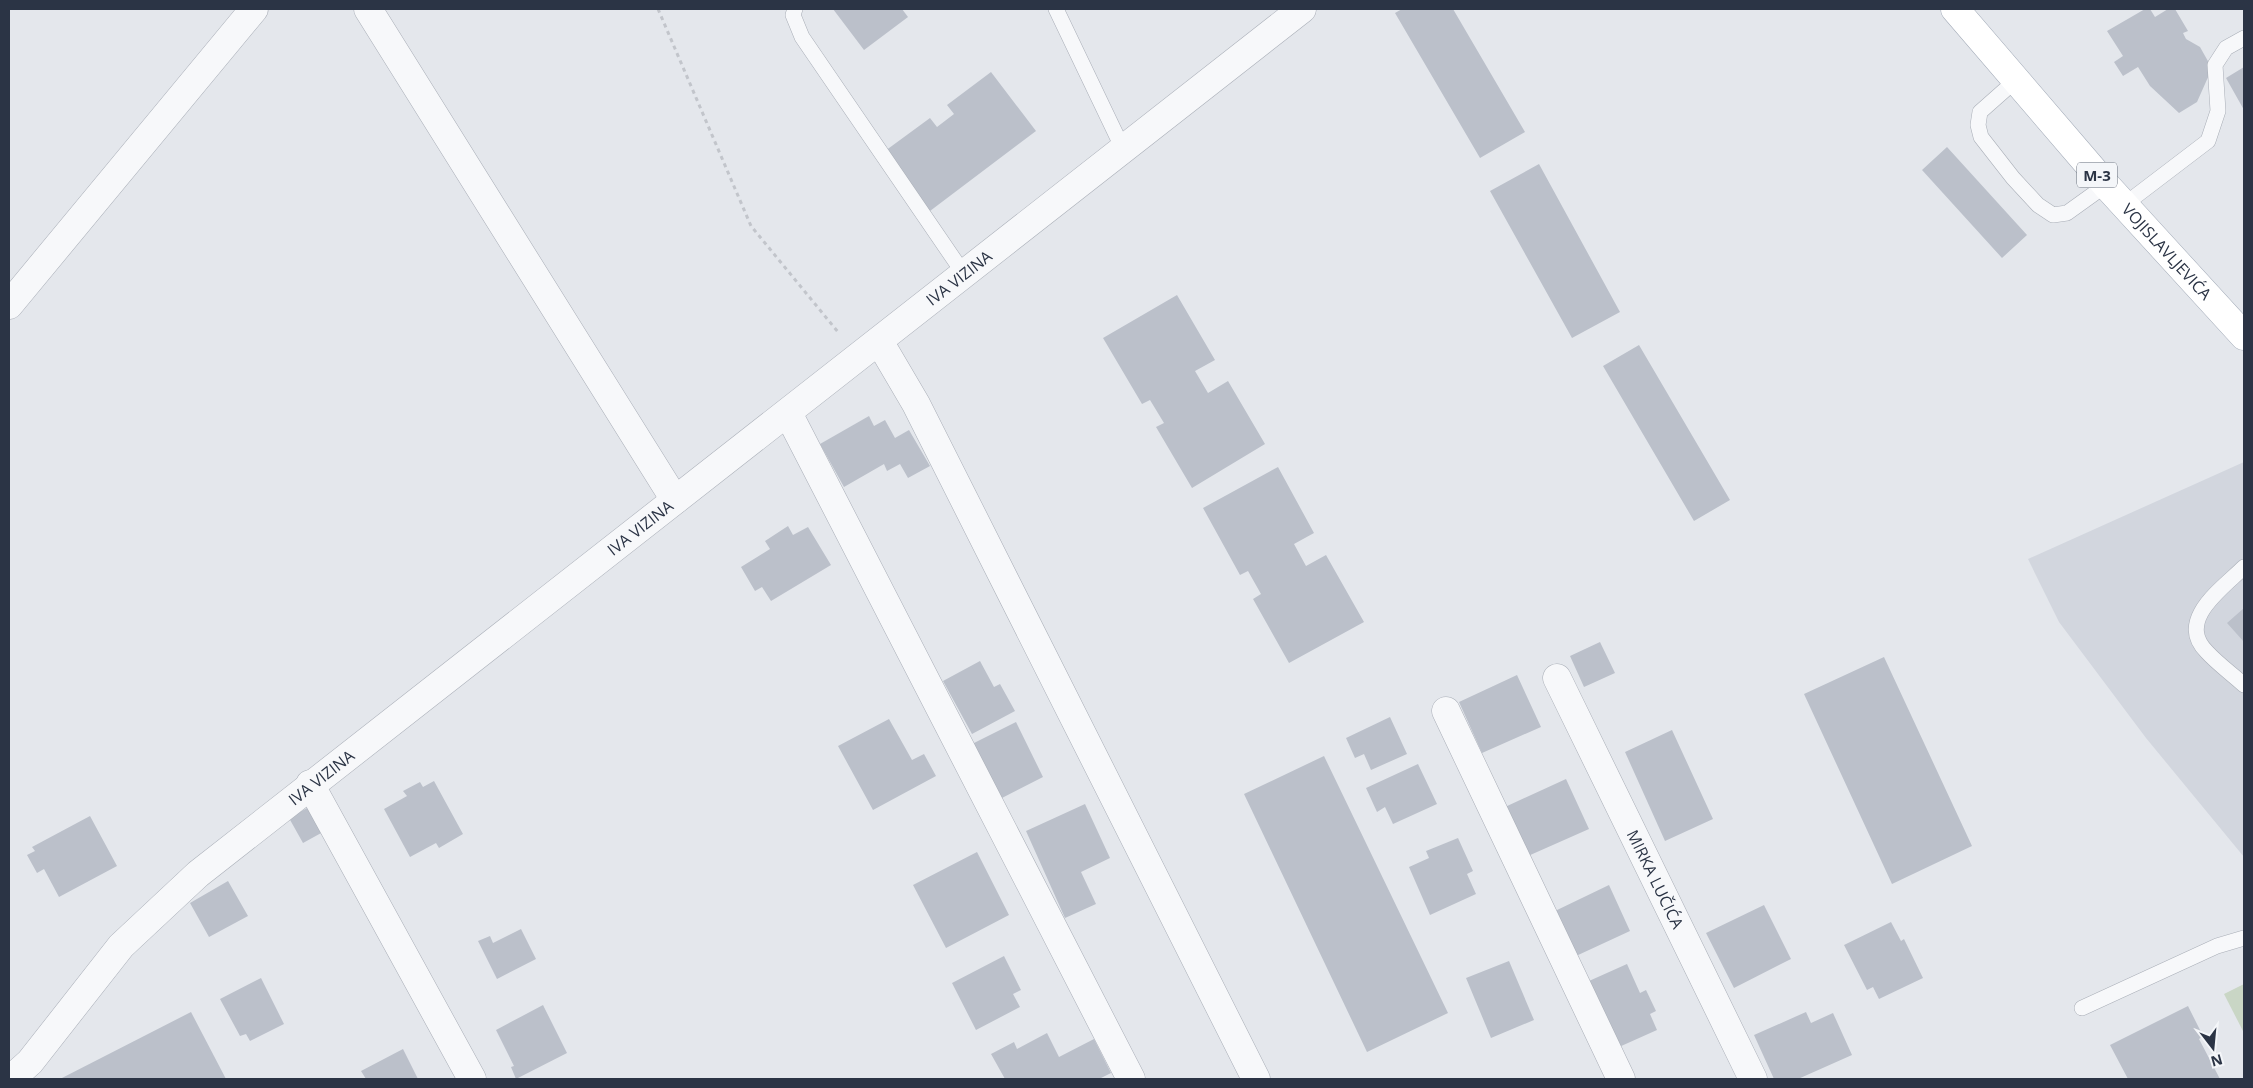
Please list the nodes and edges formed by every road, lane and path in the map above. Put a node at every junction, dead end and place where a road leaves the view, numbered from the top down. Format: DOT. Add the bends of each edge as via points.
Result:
graph roads {
  1 [pos="254,9"];
  2 [pos="368,9"];
  3 [pos="658,9"];
  4 [pos="795,9"];
  5 [pos="1056,9"];
  6 [pos="1302,9"];
  7 [pos="1963,13"];
  8 [pos="2244,38"];
  9 [pos="2015,82"];
  10 [pos="1123,149"];
  11 [pos="2106,185"];
  12 [pos="2124,205"];
  13 [pos="964,274"];
  14 [pos="9,305"];
  15 [pos="2244,336"];
  16 [pos="869,349"];
  17 [pos="788,412"];
  18 [pos="675,500"];
  19 [pos="2244,567"];
  20 [pos="1557,678"];
  21 [pos="2244,685"];
  22 [pos="1446,711"];
  23 [pos="310,784"];
  24 [pos="2244,938"];
  25 [pos="2082,1008"];
  26 [pos="10,1079"];
  27 [pos="472,1079"];
  28 [pos="1131,1079"];
  29 [pos="1256,1079"];
  30 [pos="1621,1079"];
  31 [pos="1753,1079"];
  1 -- 14 [label="street"];
  2 -- 18 [label="street"];
  3 -- 16 [label="path" via="751,226"];
  4 -- 13 [label="lane" via="793,15 802,37"];
  5 -- 10 [label="lane"];
  6 -- 10 [label="street, IVA VIZINA"];
  7 -- 9 [label="main road, VOJISLAVLJEVIĆA / M-3"];
  8 -- 12 [label="lane" via="2226,48 2215,64 2218,111 2208,141"];
  9 -- 11 [label="main road, VOJISLAVLJEVIĆA / M-3"];
  9 -- 11 [label="lane" via="1980,112 1978,125 1981,137 2013,178 2052,215 2068,213"];
  10 -- 13 [label="street, IVA VIZINA"];
  11 -- 12 [label="main road, VOJISLAVLJEVIĆA / M-3"];
  12 -- 15 [label="main road, VOJISLAVLJEVIĆA / M-3"];
  13 -- 16 [label="street, IVA VIZINA"];
  16 -- 17 [label="street, IVA VIZINA"];
  16 -- 29 [label="street" via="916,404"];
  17 -- 18 [label="street, IVA VIZINA"];
  17 -- 28 [label="street"];
  18 -- 23 [label="street, IVA VIZINA"];
  19 -- 21 [label="lane" via="2203,608 2195,628 2205,651"];
  20 -- 31 [label="street, MIRKA LUČIĆA"];
  22 -- 30 [label="street"];
  23 -- 26 [label="street, IVA VIZINA" via="198,874 121,946 30,1062"];
  23 -- 27 [label="street"];
  24 -- 25 [label="lane" via="2217,946"];
}
